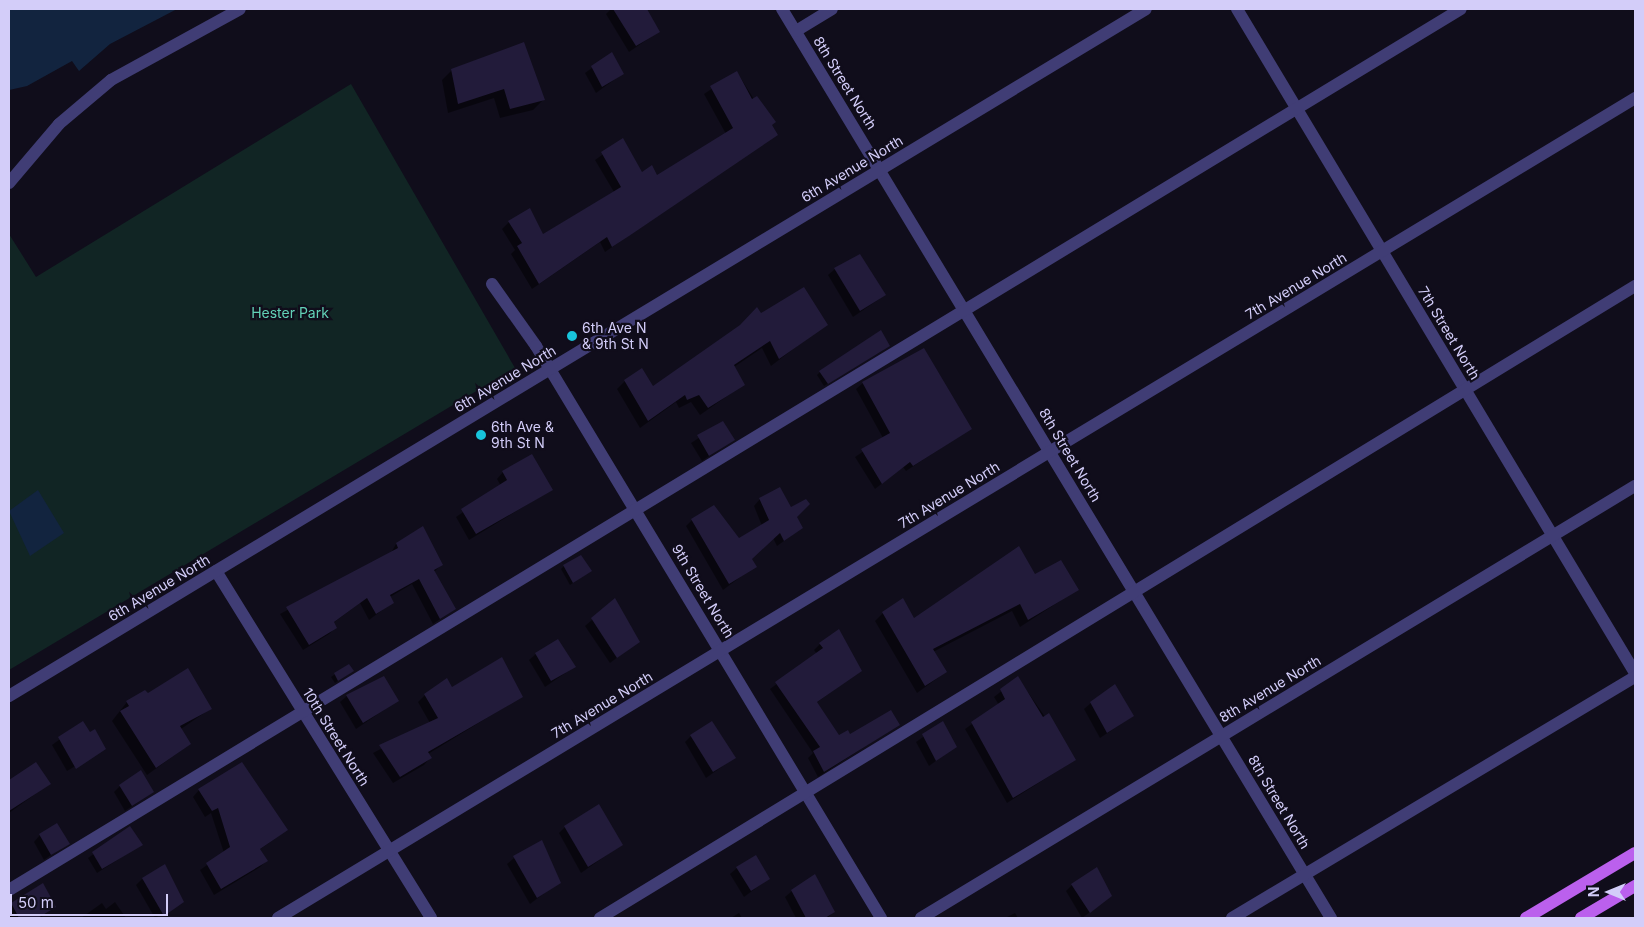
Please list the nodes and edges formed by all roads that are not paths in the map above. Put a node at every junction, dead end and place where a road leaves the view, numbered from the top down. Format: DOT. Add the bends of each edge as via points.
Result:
graph roads {
  1 [pos="240,9"];
  2 [pos="782,9"];
  3 [pos="832,9"];
  4 [pos="1146,9"];
  5 [pos="1236,9"];
  6 [pos="1461,9"];
  7 [pos="796,31"];
  8 [pos="1635,98"];
  9 [pos="1296,108"];
  10 [pos="881,169"];
  11 [pos="9,183"];
  12 [pos="1382,251"];
  13 [pos="492,284"];
  14 [pos="1635,286"];
  15 [pos="965,309"];
  16 [pos="550,369"];
  17 [pos="1465,389"];
  18 [pos="1050,451"];
  19 [pos="1635,486"];
  20 [pos="636,509"];
  21 [pos="1553,536"];
  22 [pos="216,571"];
  23 [pos="1135,592"];
  24 [pos="722,650"];
  25 [pos="1635,673"];
  26 [pos="1635,677"];
  27 [pos="9,696"];
  28 [pos="303,711"];
  29 [pos="1222,736"];
  30 [pos="806,790"];
  31 [pos="390,851"];
  32 [pos="1635,854"];
  33 [pos="1305,875"];
  34 [pos="1635,886"];
  35 [pos="9,890"];
  36 [pos="278,918"];
  37 [pos="431,918"];
  38 [pos="600,918"];
  39 [pos="881,918"];
  40 [pos="920,918"];
  41 [pos="1232,918"];
  42 [pos="1331,918"];
  43 [pos="1526,918"];
  44 [pos="1581,918"];
  1 -- 11 [label="street" via="111,80 59,124"];
  2 -- 7 [label="street, 8th Street North"];
  3 -- 7 [label="street"];
  4 -- 10 [label="street, 6th Avenue North"];
  5 -- 9 [label="street, 7th Street North"];
  6 -- 9 [label="street"];
  7 -- 10 [label="street, 8th Street North"];
  8 -- 12 [label="street, 7th Avenue North"];
  9 -- 12 [label="street, 7th Street North"];
  9 -- 15 [label="street"];
  10 -- 15 [label="street, 8th Street North"];
  10 -- 16 [label="street, 6th Avenue North"];
  12 -- 17 [label="street, 7th Street North"];
  12 -- 18 [label="street, 7th Avenue North"];
  13 -- 16 [label="street, 9th Street North"];
  14 -- 17 [label="street"];
  15 -- 18 [label="street, 8th Street North"];
  15 -- 20 [label="street"];
  16 -- 20 [label="street, 9th Street North"];
  16 -- 22 [label="street, 6th Avenue North"];
  17 -- 21 [label="street, 7th Street North"];
  17 -- 23 [label="street"];
  18 -- 23 [label="street, 8th Street North"];
  18 -- 24 [label="street, 7th Avenue North"];
  19 -- 21 [label="street, 8th Avenue North"];
  20 -- 24 [label="street, 9th Street North"];
  20 -- 28 [label="street"];
  21 -- 25 [label="street, 7th Street North"];
  21 -- 29 [label="street, 8th Avenue North"];
  22 -- 27 [label="street, 6th Avenue North"];
  22 -- 28 [label="street, 10th Street North"];
  23 -- 29 [label="street, 8th Street North"];
  23 -- 30 [label="street"];
  24 -- 30 [label="street, 9th Street North"];
  24 -- 31 [label="street, 7th Avenue North"];
  26 -- 33 [label="street"];
  28 -- 31 [label="street, 10th Street North"];
  28 -- 35 [label="street"];
  29 -- 33 [label="street, 8th Street North"];
  29 -- 40 [label="street, 8th Avenue North"];
  30 -- 38 [label="street"];
  30 -- 39 [label="street, 9th Street North"];
  31 -- 36 [label="street, 7th Avenue North"];
  31 -- 37 [label="street, 10th Street North"];
  32 -- 43 [label="main road"];
  33 -- 41 [label="street"];
  33 -- 42 [label="street, 8th Street North"];
  34 -- 44 [label="main road"];
}
